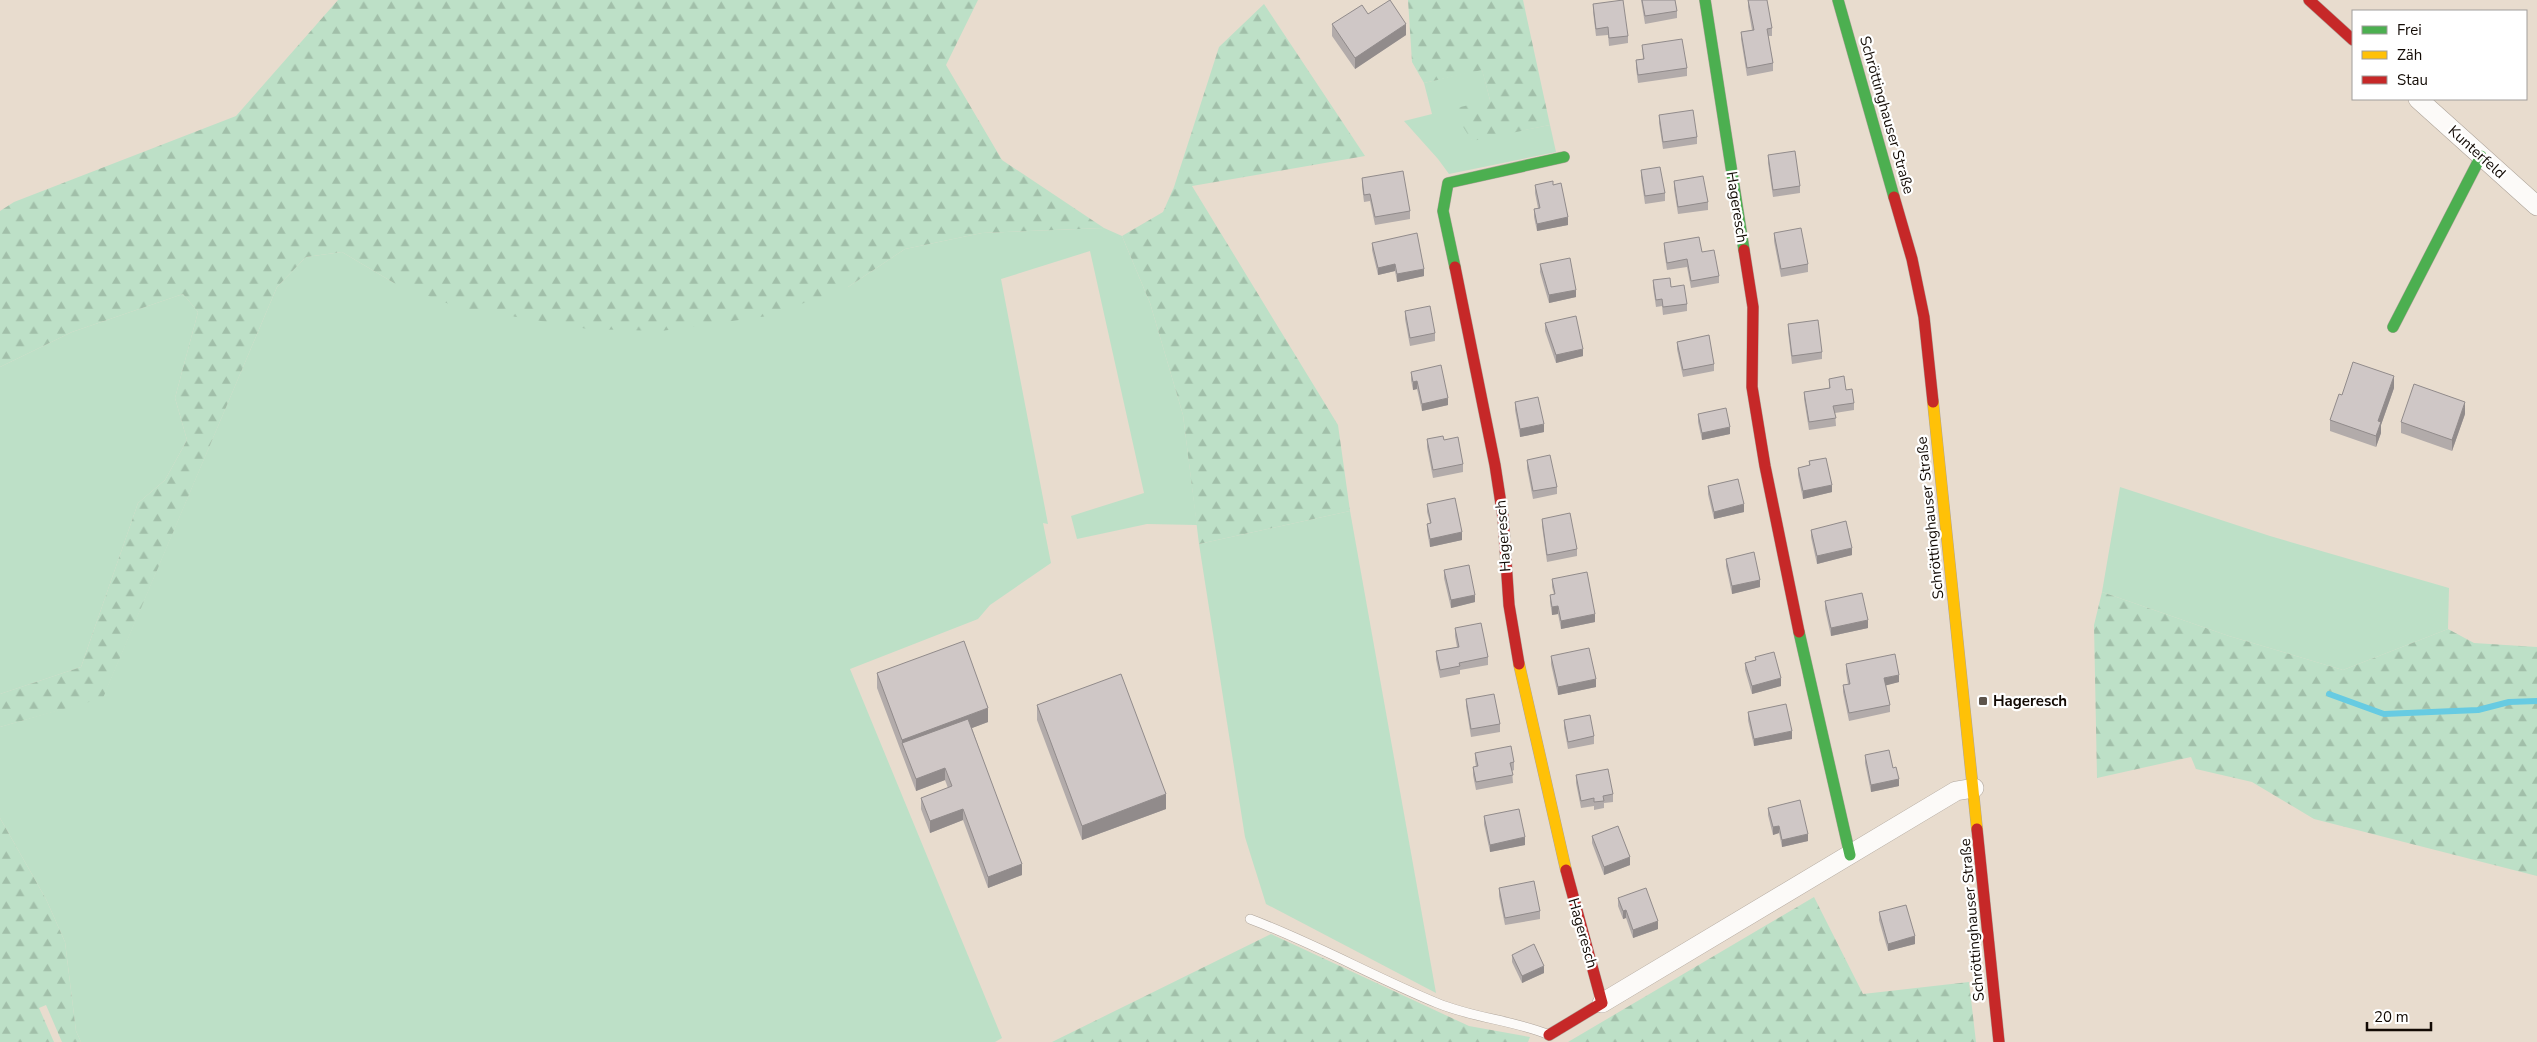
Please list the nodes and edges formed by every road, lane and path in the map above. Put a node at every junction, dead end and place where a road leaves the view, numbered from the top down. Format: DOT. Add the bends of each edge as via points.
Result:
graph roads {
  1 [pos="1705,0"];
  2 [pos="1838,0"];
  3 [pos="2309,0"];
  4 [pos="2352,39"];
  5 [pos="2419,100"];
  6 [pos="2481,156"];
  7 [pos="1564,157"];
  8 [pos="2537,206"];
  9 [pos="2393,327"];
  10 [pos="1974,788"];
  11 [pos="1850,855"];
  12 [pos="1250,919"];
  13 [pos="1602,1003"];
  14 [pos="1546,1038"];
  15 [pos="1999,1042"];
  1 -- 11 [label="street, Hageresch" via="1753,307 1752,387 1765,466"];
  2 -- 10 [label="street, Schröttinghauser Straße" via="1912,259 1924,317"];
  3 -- 4 [label="street"];
  5 -- 6 [label="street, Kunterfeld"];
  6 -- 8 [label="street, Kunterfeld"];
  6 -- 9 [label="street"];
  7 -- 13 [label="street, Hageresch" via="1448,183 1443,211 1496,470 1505,532 1511,619 1559,847"];
  10 -- 11 [label="street" via="1956,791"];
  10 -- 15 [label="street, Schröttinghauser Straße"];
  11 -- 13 [label="street"];
  12 -- 14 [label="lane" via="1439,1004 1528,1027"];
  13 -- 14 [label="street"];
}
